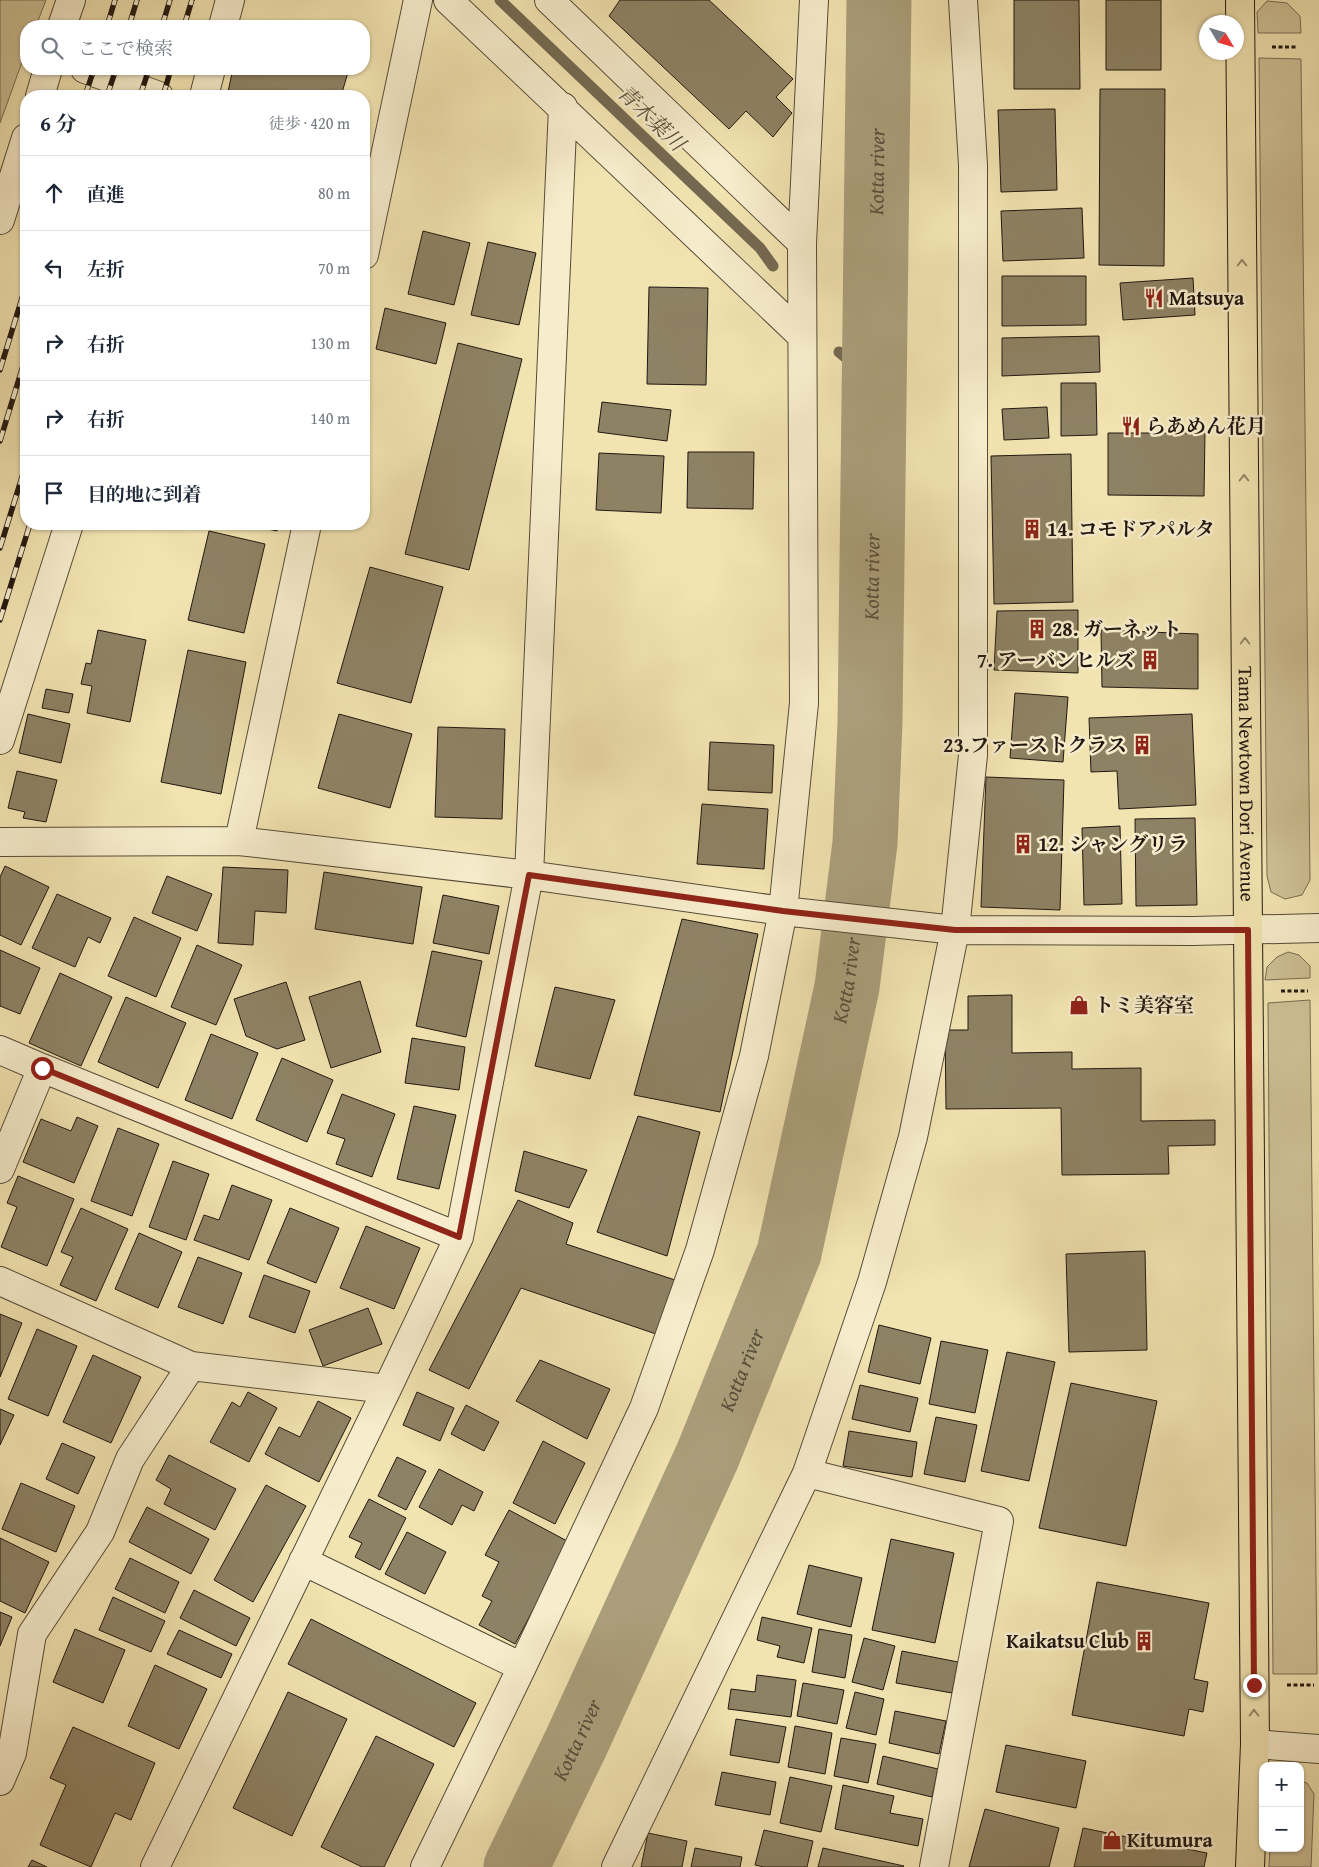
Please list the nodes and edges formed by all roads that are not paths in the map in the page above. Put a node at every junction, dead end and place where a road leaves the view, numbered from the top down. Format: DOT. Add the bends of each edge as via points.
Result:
graph roads {
  1 [pos="71,0"];
  2 [pos="230,0"];
  3 [pos="418,0"];
  4 [pos="448,0"];
  5 [pos="549,0"];
  6 [pos="814,0"];
  7 [pos="963,0"];
  8 [pos="1240,0"];
  9 [pos="64,20"];
  10 [pos="225,20"];
  11 [pos="46,75"];
  12 [pos="102,75"];
  13 [pos="209,75"];
  14 [pos="42,90"];
  15 [pos="143,90"];
  16 [pos="206,90"];
  17 [pos="562,107"];
  18 [pos="20,157"];
  19 [pos="0,220"];
  20 [pos="370,227"];
  21 [pos="802,244"];
  22 [pos="801,335"];
  23 [pos="67,530"];
  24 [pos="306,530"];
  25 [pos="0,740"];
  26 [pos="239,841"];
  27 [pos="0,842"];
  28 [pos="529,875"];
  29 [pos="783,911"];
  30 [pos="1319,928"];
  31 [pos="955,930"];
  32 [pos="1248,930"];
  33 [pos="0,1050"];
  34 [pos="42,1068"];
  35 [pos="0,1169"];
  36 [pos="459,1237"];
  37 [pos="0,1281"];
  38 [pos="191,1366"];
  39 [pos="387,1389"];
  40 [pos="806,1473"];
  41 [pos="303,1562"];
  42 [pos="522,1668"];
  43 [pos="1255,1744"];
  44 [pos="1319,1749"];
  45 [pos="0,1781"];
  46 [pos="155,1867"];
  47 [pos="425,1867"];
  48 [pos="616,1867"];
  49 [pos="934,1867"];
  50 [pos="1250,1867"];
  1 -- 9 [label="street"];
  2 -- 10 [label="street"];
  3 -- 20 [label="street"];
  4 -- 17 [label="street"];
  5 -- 21 [label="street"];
  6 -- 21 [label="street"];
  7 -- 31 [label="street" via="973,165 973,755"];
  32 -- 8 [label="main road, Tama Newtown Dori Avenue, one-way"];
  11 -- 14 [label="street"];
  12 -- 15 [label="street"];
  13 -- 16 [label="street"];
  17 -- 22 [label="street"];
  17 -- 28 [label="street"];
  18 -- 19 [label="street"];
  21 -- 22 [label="street"];
  22 -- 29 [label="street" via="804,703"];
  23 -- 25 [label="street"];
  24 -- 26 [label="street"];
  26 -- 27 [label="street"];
  26 -- 28 [label="street"];
  28 -- 29 [label="street"];
  28 -- 36 [label="street"];
  29 -- 31 [label="street"];
  29 -- 42 [label="street" via="754,1056 700,1250 644,1408"];
  30 -- 32 [label="street"];
  31 -- 32 [label="street"];
  31 -- 40 [label="street" via="913,1137 872,1282"];
  43 -- 32 [label="main road, Tama Newtown Dori Avenue, one-way"];
  33 -- 34 [label="street"];
  34 -- 35 [label="street"];
  34 -- 36 [label="street"];
  36 -- 39 [label="street"];
  37 -- 38 [label="street"];
  38 -- 39 [label="street"];
  38 -- 45 [label="street" via="130,1459 100,1532 32,1634 12,1753"];
  39 -- 41 [label="street"];
  40 -- 48 [label="street"];
  40 -- 49 [label="street" via="999,1521"];
  41 -- 42 [label="street"];
  41 -- 46 [label="street"];
  42 -- 47 [label="street"];
  43 -- 44 [label="street"];
  43 -- 50 [label="main road, Tama Newtown Dori Avenue"];
}
